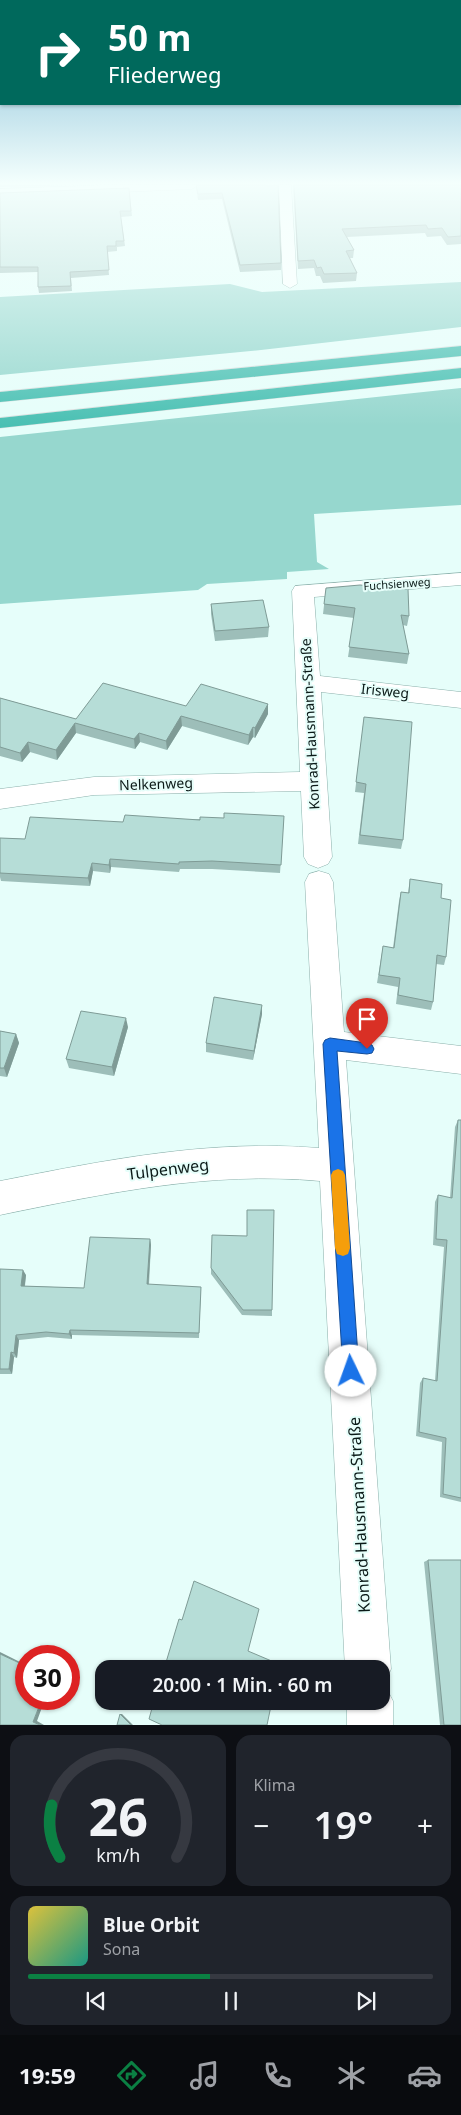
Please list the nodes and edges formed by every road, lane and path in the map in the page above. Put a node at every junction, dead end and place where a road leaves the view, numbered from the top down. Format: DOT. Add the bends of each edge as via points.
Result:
graph roads {
  1 [pos="289,266"];
  2 [pos="290,284"];
  3 [pos="461,350"];
  4 [pos="461,373"];
  5 [pos="0,397"];
  6 [pos="0,424"];
  7 [pos="461,579"];
  8 [pos="303,591"];
  9 [pos="309,682"];
  10 [pos="461,700"];
  11 [pos="313,781"];
  12 [pos="0,799"];
  13 [pos="330,1044"];
  14 [pos="461,1060"];
  15 [pos="337,1166"];
  16 [pos="0,1198"];
  17 [pos="367,1660"];
  18 [pos="370,1710"];
  19 [pos="370,1725"];
  1 -- 2 [label="street"];
  3 -- 5 [label="highway"];
  4 -- 6 [label="highway"];
  7 -- 8 [label="street, Fuchsienweg"];
  8 -- 9 [label="street, Konrad-Hausmann-Straße"];
  9 -- 10 [label="street, Irisweg"];
  9 -- 11 [label="street, Konrad-Hausmann-Straße"];
  11 -- 12 [label="street, Nelkenweg" via="94,786"];
  11 -- 13 [label="street, Konrad-Hausmann-Straße"];
  13 -- 14 [label="street"];
  13 -- 15 [label="street, Konrad-Hausmann-Straße"];
  15 -- 16 [label="street, Tulpenweg" via="250,1160 112,1176"];
  15 -- 17 [label="street, Konrad-Hausmann-Straße"];
  18 -- 19 [label="street"];
}
